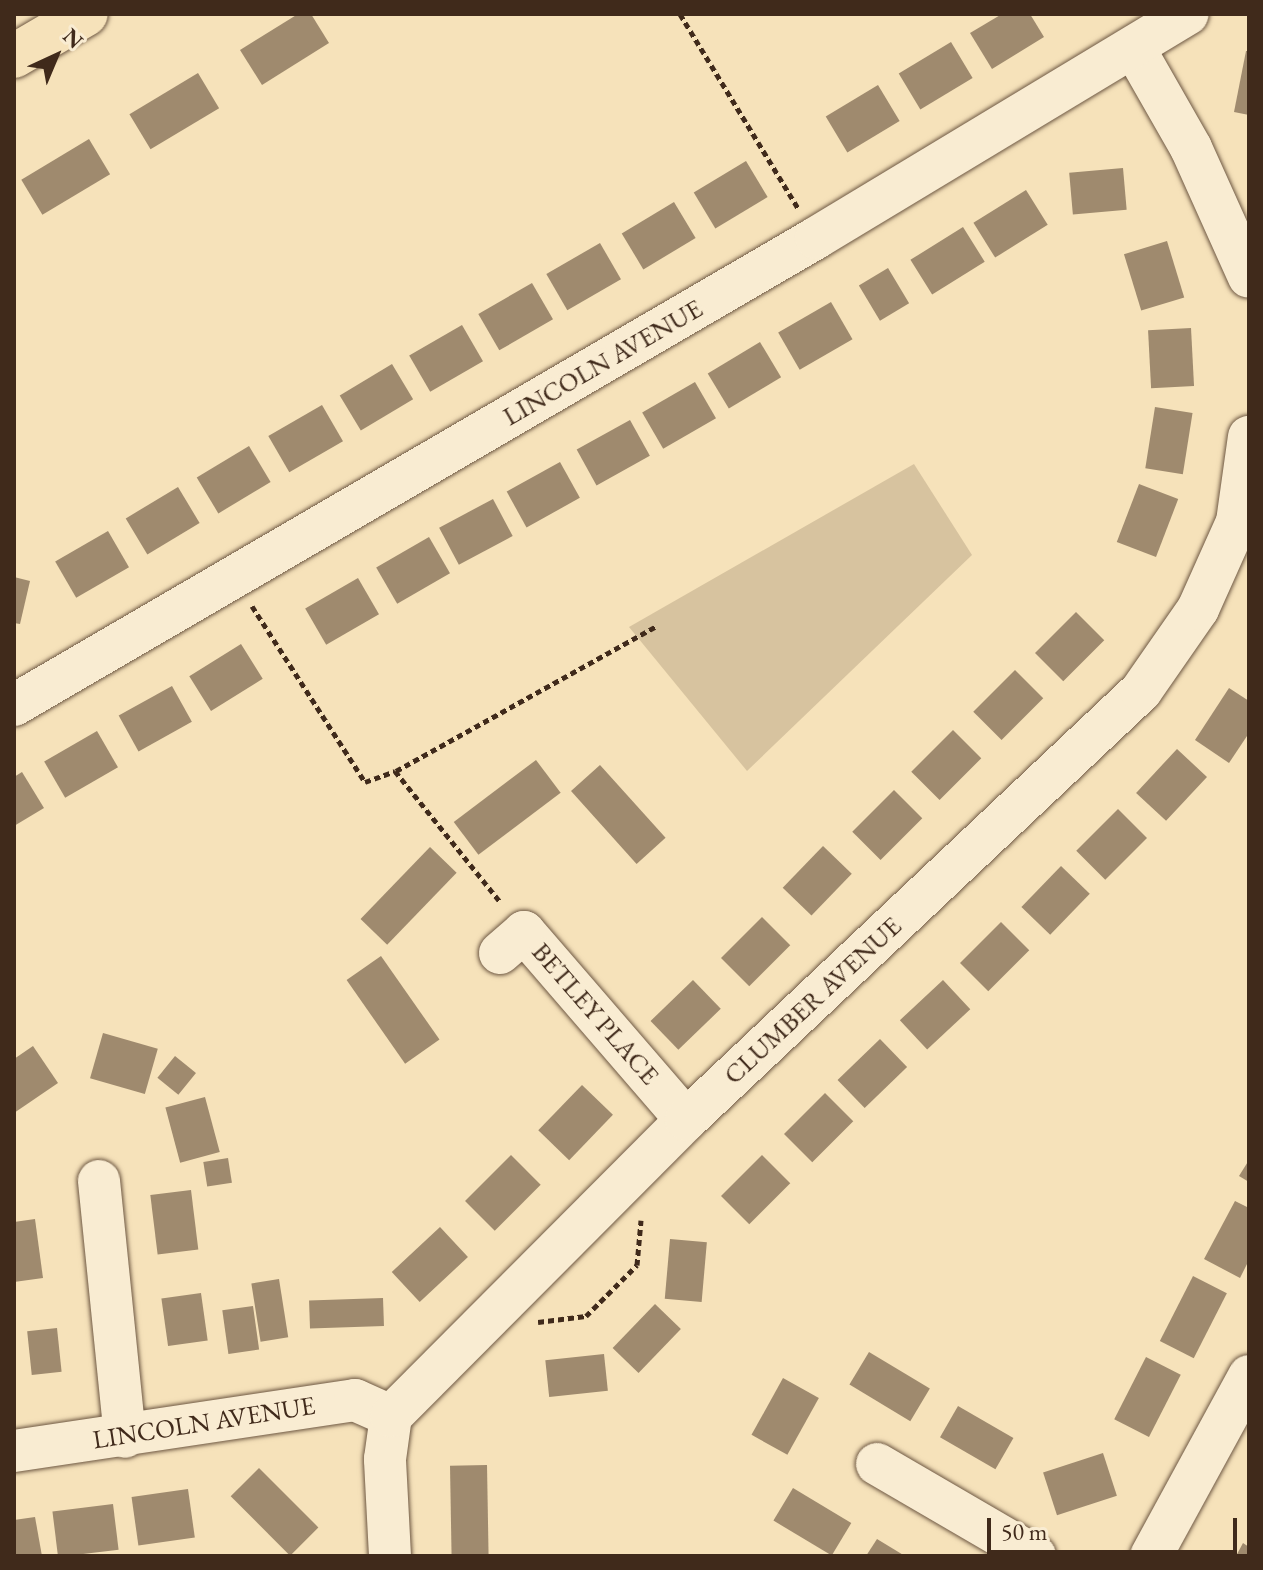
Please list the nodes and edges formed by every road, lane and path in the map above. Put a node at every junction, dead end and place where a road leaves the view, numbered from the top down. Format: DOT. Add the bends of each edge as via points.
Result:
graph roads {
  1 [pos="86,14"];
  2 [pos="680,14"];
  3 [pos="1188,14"];
  4 [pos="1134,48"];
  5 [pos="14,56"];
  6 [pos="816,238"];
  7 [pos="1249,277"];
  8 [pos="1249,437"];
  9 [pos="235,579"];
  10 [pos="657,626"];
  11 [pos="14,705"];
  12 [pos="395,771"];
  13 [pos="512,942"];
  14 [pos="686,1120"];
  15 [pos="644,1163"];
  16 [pos="99,1181"];
  17 [pos="478,1330"];
  18 [pos="1249,1376"];
  19 [pos="391,1416"];
  20 [pos="125,1437"];
  21 [pos="14,1451"];
  22 [pos="877,1464"];
  23 [pos="390,1556"];
  24 [pos="1035,1556"];
  25 [pos="1151,1556"];
  1 -- 5 [label="main road"];
  2 -- 6 [label="path"];
  3 -- 4 [label="street, LINCOLN AVENUE"];
  4 -- 6 [label="street, LINCOLN AVENUE"];
  4 -- 7 [label="street" via="1191,148"];
  6 -- 9 [label="street, LINCOLN AVENUE"];
  8 -- 14 [label="street, CLUMBER AVENUE" via="1237,522 1198,609 1141,691"];
  9 -- 11 [label="street, LINCOLN AVENUE"];
  9 -- 12 [label="path" via="365,782"];
  10 -- 12 [label="path"];
  12 -- 13 [label="path"];
  13 -- 14 [label="street, BETLEY PLACE"];
  14 -- 15 [label="street, CLUMBER AVENUE"];
  15 -- 17 [label="street, CLUMBER AVENUE"];
  15 -- 17 [label="path" via="637,1265 586,1316"];
  16 -- 20 [label="street"];
  17 -- 19 [label="street, CLUMBER AVENUE"];
  18 -- 25 [label="street"];
  19 -- 20 [label="street, LINCOLN AVENUE" via="355,1400"];
  19 -- 23 [label="street" via="385,1459"];
  20 -- 21 [label="street, LINCOLN AVENUE"];
  22 -- 24 [label="street"];
}
